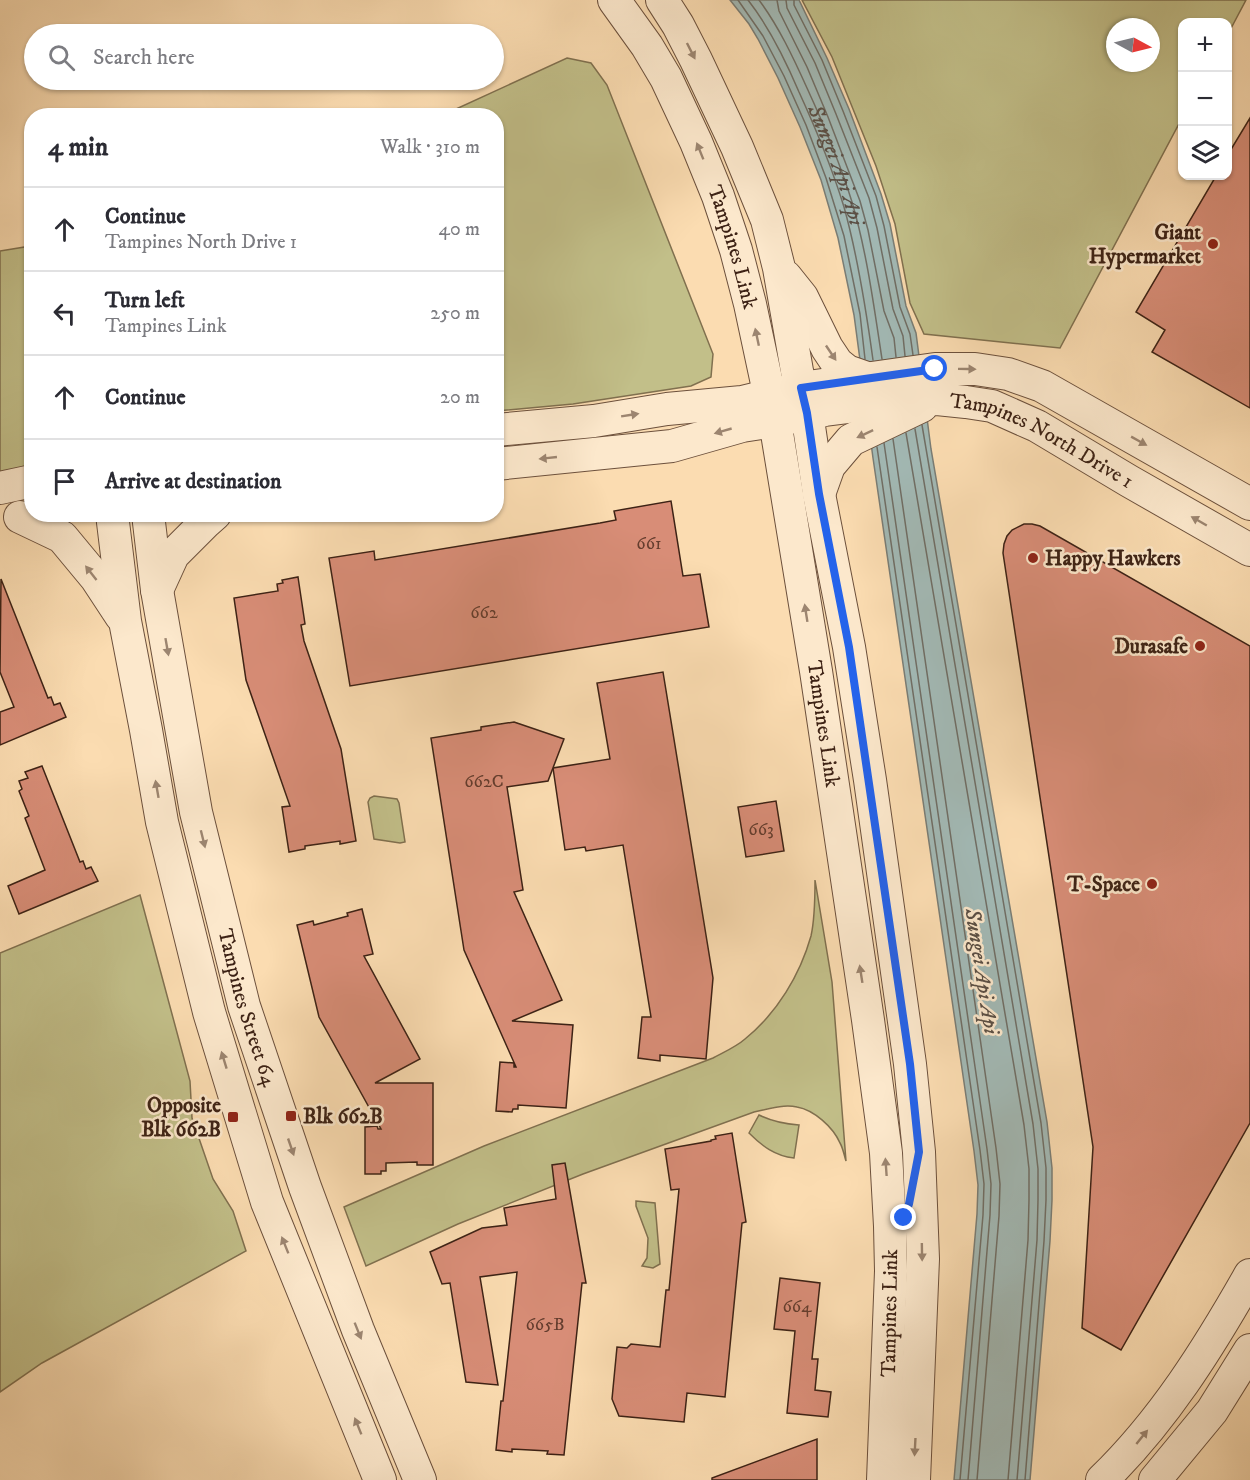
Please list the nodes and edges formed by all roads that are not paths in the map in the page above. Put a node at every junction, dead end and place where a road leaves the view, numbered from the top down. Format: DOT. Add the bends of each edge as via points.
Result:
graph roads {
  1 [pos="614,0"];
  2 [pos="662,0"];
  3 [pos="779,268"];
  4 [pos="867,378"];
  5 [pos="937,399"];
  6 [pos="804,401"];
  7 [pos="772,408"];
  8 [pos="1088,413"];
  9 [pos="504,429"];
  10 [pos="1056,438"];
  11 [pos="504,463"];
  12 [pos="24,483"];
  13 [pos="0,488"];
  14 [pos="819,494"];
  15 [pos="1250,504"];
  16 [pos="28,522"];
  17 [pos="113,522"];
  18 [pos="149,522"];
  19 [pos="206,522"];
  20 [pos="1250,550"];
  21 [pos="157,590"];
  22 [pos="124,621"];
  23 [pos="919,1152"];
  24 [pos="890,1226"];
  25 [pos="1250,1275"];
  26 [pos="1250,1350"];
  27 [pos="380,1480"];
  28 [pos="420,1480"];
  29 [pos="883,1480"];
  30 [pos="914,1480"];
  31 [pos="1102,1480"];
  32 [pos="1155,1480"];
  7 -- 1 [label="street, Tampines Link, one-way" via="750,304 718,196 666,78"];
  2 -- 3 [label="street, Tampines Link, one-way" via="696,60 737,147 766,220"];
  3 -- 4 [label="street, one-way" via="802,297 837,363 846,371"];
  3 -- 6 [label="street, Tampines Link"];
  4 -- 6 [label="street, Tampines North Drive 1"];
  4 -- 8 [label="street, Tampines North Drive 1, one-way" via="935,369 1008,374 1042,386"];
  5 -- 6 [label="street, Tampines North Drive 1" via="825,410"];
  5 -- 10 [label="street, Tampines North Drive 1" via="992,406"];
  5 -- 14 [label="street, one-way" via="851,440 829,466"];
  6 -- 7 [label="street, Tampines North Drive 1"];
  6 -- 14 [label="street, Tampines Link"];
  9 -- 7 [label="street, Tampines North Drive 1, one-way" via="742,402"];
  7 -- 11 [label="street, Tampines North Drive 1, one-way" via="742,426 672,446"];
  24 -- 7 [label="street, Tampines Link, one-way" via="886,1153 868,1020"];
  8 -- 10 [label="street" via="1075,429"];
  8 -- 15 [label="street, Tampines North Drive 1, one-way"];
  20 -- 10 [label="street, Tampines North Drive 1, one-way"];
  12 -- 13 [label="street"];
  14 -- 23 [label="street, Tampines Link" via="866,758"];
  22 -- 16 [label="street, one-way" via="96,578 62,537"];
  17 -- 22 [label="street, Tampines Street 64"];
  18 -- 21 [label="street, Tampines Street 64"];
  19 -- 21 [label="street" via="173,555"];
  21 -- 28 [label="street, Tampines Street 64, one-way" via="196,812 244,1006 354,1320"];
  27 -- 22 [label="street, Tampines Street 64, one-way" via="267,1202 209,1012 162,822"];
  23 -- 24 [label="street" via="904,1218"];
  23 -- 30 [label="street, Tampines Link, one-way" via="923,1259"];
  24 -- 29 [label="street, Tampines Link"];
  31 -- 25 [label="street, one-way" via="1171,1402"];
  26 -- 32 [label="street" via="1212,1411"];
}
